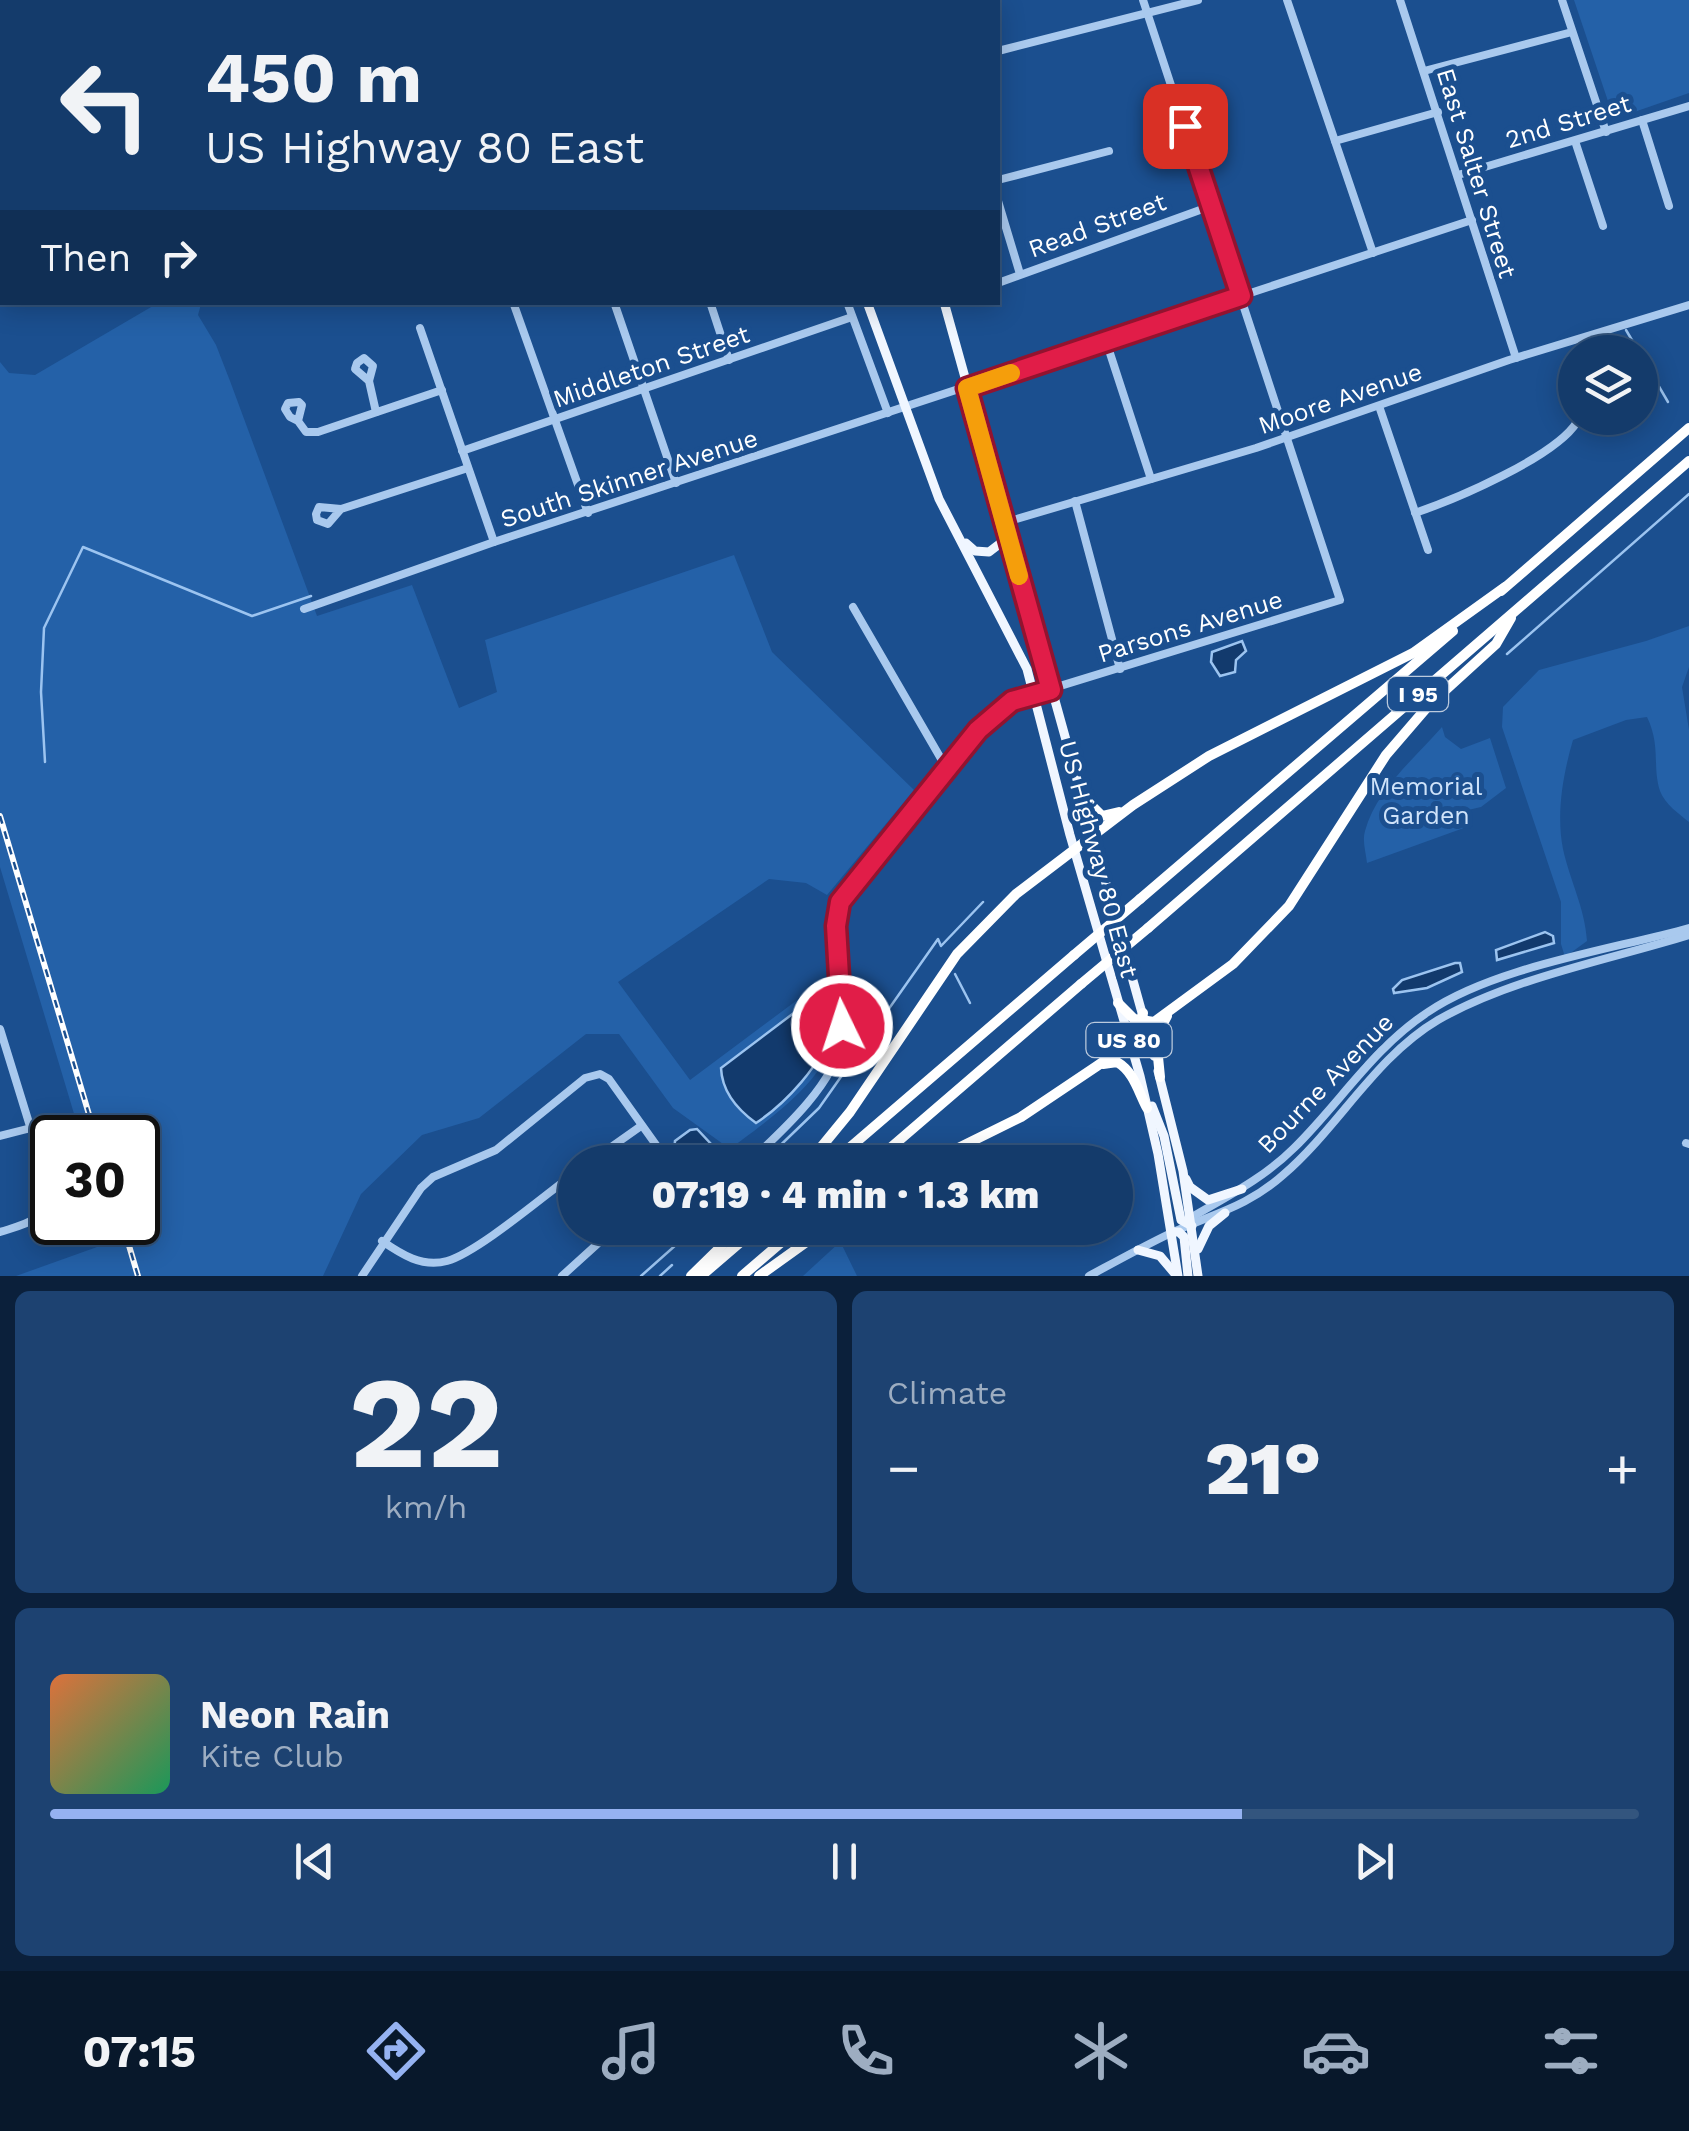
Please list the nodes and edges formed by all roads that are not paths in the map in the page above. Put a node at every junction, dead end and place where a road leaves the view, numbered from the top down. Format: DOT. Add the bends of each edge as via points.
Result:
graph roads {
  1 [pos="1143,0"];
  2 [pos="1198,0"];
  3 [pos="1287,0"];
  4 [pos="1400,0"];
  5 [pos="1562,0"];
  6 [pos="1147,13"];
  7 [pos="1572,32"];
  8 [pos="1000,50"];
  9 [pos="1424,71"];
  10 [pos="1689,106"];
  11 [pos="1438,112"];
  12 [pos="1642,120"];
  13 [pos="1606,132"];
  14 [pos="1335,141"];
  15 [pos="1575,141"];
  16 [pos="1109,151"];
  17 [pos="1458,174"];
  18 [pos="1000,179"];
  19 [pos="1211,206"];
  20 [pos="1669,206"];
  21 [pos="1000,208"];
  22 [pos="1472,220"];
  23 [pos="1603,226"];
  24 [pos="1373,253"];
  25 [pos="1020,274"];
  26 [pos="1000,282"];
  27 [pos="1241,296"];
  28 [pos="515,305"];
  29 [pos="615,305"];
  30 [pos="711,305"];
  31 [pos="848,305"];
  32 [pos="867,305"];
  33 [pos="946,305"];
  34 [pos="1689,305"];
  35 [pos="852,317"];
  36 [pos="420,328"];
  37 [pos="1106,341"];
  38 [pos="1516,358"];
  39 [pos="729,360"];
  40 [pos="369,381"];
  41 [pos="967,388"];
  42 [pos="442,390"];
  43 [pos="645,390"];
  44 [pos="1379,406"];
  45 [pos="904,409"];
  46 [pos="376,412"];
  47 [pos="888,414"];
  48 [pos="298,421"];
  49 [pos="554,421"];
  50 [pos="1689,428"];
  51 [pos="1565,435"];
  52 [pos="1288,438"];
  53 [pos="462,451"];
  54 [pos="1689,460"];
  55 [pos="468,468"];
  56 [pos="1151,479"];
  57 [pos="676,483"];
  58 [pos="1075,501"];
  59 [pos="341,510"];
  60 [pos="588,513"];
  61 [pos="1416,513"];
  62 [pos="1003,524"];
  63 [pos="956,529"];
  64 [pos="494,542"];
  65 [pos="1428,550"];
  66 [pos="1505,587"];
  67 [pos="853,607"];
  68 [pos="304,609"];
  69 [pos="1514,610"];
  70 [pos="1120,668"];
  71 [pos="1051,690"];
  72 [pos="1034,696"];
  73 [pos="946,769"];
  74 [pos="1081,794"];
  75 [pos="1134,805"];
  76 [pos="1092,836"];
  77 [pos="1076,851"];
  78 [pos="1689,931"];
  79 [pos="1118,1003"];
  80 [pos="1175,1008"];
  81 [pos="1143,1019"];
  82 [pos="0,1029"];
  83 [pos="2,1042"];
  84 [pos="1130,1043"];
  85 [pos="1097,1066"];
  86 [pos="1140,1076"];
  87 [pos="1160,1076"];
  88 [pos="1148,1108"];
  89 [pos="30,1125"];
  90 [pos="641,1126"];
  91 [pos="30,1128"];
  92 [pos="0,1136"];
  93 [pos="614,1145"];
  94 [pos="656,1145"];
  95 [pos="766,1145"];
  96 [pos="822,1145"];
  97 [pos="853,1145"];
  98 [pos="894,1145"];
  99 [pos="964,1145"];
  100 [pos="1183,1171"];
  101 [pos="558,1185"];
  102 [pos="1242,1189"];
  103 [pos="1225,1212"];
  104 [pos="30,1220"];
  105 [pos="1188,1222"];
  106 [pos="0,1232"];
  107 [pos="1172,1232"];
  108 [pos="382,1241"];
  109 [pos="597,1245"];
  110 [pos="723,1245"];
  111 [pos="737,1245"];
  112 [pos="778,1245"];
  113 [pos="802,1245"];
  114 [pos="1138,1250"];
  115 [pos="1196,1256"];
  116 [pos="362,1276"];
  117 [pos="562,1276"];
  118 [pos="691,1276"];
  119 [pos="701,1276"];
  120 [pos="742,1276"];
  121 [pos="759,1276"];
  122 [pos="1088,1276"];
  123 [pos="1177,1276"];
  124 [pos="1188,1276"];
  125 [pos="1198,1276"];
  1 -- 6 [label="street"];
  2 -- 6 [label="street"];
  3 -- 14 [label="street"];
  4 -- 9 [label="street, East Salter Street"];
  5 -- 7 [label="street"];
  6 -- 8 [label="street"];
  6 -- 19 [label="street"];
  7 -- 9 [label="street"];
  7 -- 13 [label="street"];
  9 -- 11 [label="street, East Salter Street"];
  10 -- 12 [label="street, 2nd Street"];
  11 -- 14 [label="street"];
  11 -- 17 [label="street, East Salter Street"];
  12 -- 13 [label="street, 2nd Street"];
  12 -- 20 [label="street"];
  13 -- 15 [label="street, 2nd Street"];
  14 -- 24 [label="street"];
  15 -- 17 [label="street, 2nd Street"];
  15 -- 23 [label="street"];
  16 -- 18 [label="street"];
  17 -- 22 [label="street, East Salter Street"];
  19 -- 25 [label="street, Read Street"];
  19 -- 27 [label="street"];
  21 -- 25 [label="street"];
  22 -- 24 [label="street, South Skinner Avenue"];
  22 -- 38 [label="street, East Salter Street"];
  24 -- 27 [label="street, South Skinner Avenue"];
  25 -- 26 [label="street, Read Street"];
  27 -- 37 [label="street, South Skinner Avenue"];
  27 -- 52 [label="street"];
  28 -- 49 [label="street"];
  29 -- 43 [label="street"];
  30 -- 39 [label="street"];
  31 -- 35 [label="street"];
  32 -- 45 [label="main road, US Highway 80 East / US 80"];
  33 -- 41 [label="main road, US Highway 80 East / US 80"];
  34 -- 38 [label="street, Moore Avenue"];
  35 -- 39 [label="street, Middleton Street"];
  35 -- 47 [label="street"];
  36 -- 42 [label="street"];
  37 -- 41 [label="street, South Skinner Avenue"];
  37 -- 56 [label="street"];
  38 -- 44 [label="street, Moore Avenue"];
  39 -- 43 [label="street, Middleton Street"];
  40 -- 46 [label="street"];
  41 -- 45 [label="street, South Skinner Avenue"];
  41 -- 62 [label="main road, US Highway 80 East / US 80"];
  42 -- 46 [label="street"];
  42 -- 53 [label="street"];
  43 -- 49 [label="street, Middleton Street"];
  43 -- 57 [label="street"];
  44 -- 52 [label="street, Moore Avenue"];
  44 -- 61 [label="street"];
  45 -- 47 [label="street, South Skinner Avenue"];
  45 -- 63 [label="main road, US Highway 80 East / US 80"];
  46 -- 48 [label="street" via="318,432 306,432"];
  47 -- 57 [label="street, South Skinner Avenue"];
  49 -- 53 [label="street, Middleton Street"];
  49 -- 60 [label="street"];
  50 -- 66 [label="highway, I 95"];
  51 -- 61 [label="street" via="1486,485"];
  52 -- 56 [label="street, Moore Avenue"];
  52 -- 70 [label="street, Parsons Avenue" via="1340,600"];
  53 -- 55 [label="street"];
  54 -- 69 [label="highway, I 95"];
  55 -- 59 [label="street"];
  55 -- 64 [label="street"];
  56 -- 58 [label="street, Moore Avenue"];
  57 -- 60 [label="street, South Skinner Avenue"];
  58 -- 62 [label="street, Moore Avenue"];
  58 -- 70 [label="street"];
  60 -- 64 [label="street, South Skinner Avenue"];
  61 -- 65 [label="street"];
  62 -- 63 [label="main road" via="1002,542 984,553 971,549"];
  62 -- 71 [label="main road, US Highway 80 East / US 80"];
  63 -- 72 [label="main road, US Highway 80 East / US 80" via="1014,638"];
  64 -- 68 [label="street, South Skinner Avenue"];
  66 -- 75 [label="highway" via="1413,653 1246,735"];
  66 -- 97 [label="highway, I 95, bridge"];
  67 -- 73 [label="street"];
  69 -- 80 [label="highway" via="1496,644 1386,754 1289,906 1233,964"];
  69 -- 98 [label="highway, I 95, bridge"];
  70 -- 71 [label="street, Parsons Avenue"];
  71 -- 72 [label="street, Parsons Avenue"];
  71 -- 74 [label="main road, US Highway 80 East / US 80"];
  72 -- 73 [label="street, Parsons Avenue" via="996,714"];
  72 -- 77 [label="main road, US Highway 80 East / US 80"];
  73 -- 95 [label="street, Parsons Avenue" via="840,902 842,1026 836,1060"];
  74 -- 75 [label="highway" via="1102,816"];
  74 -- 76 [label="main road, US Highway 80 East / US 80"];
  75 -- 76 [label="highway"];
  76 -- 77 [label="highway"];
  76 -- 81 [label="main road, US Highway 80 East / US 80"];
  77 -- 79 [label="main road, US Highway 80 East / US 80"];
  77 -- 96 [label="highway" via="1016,894 957,954"];
  78 -- 102 [label="street, Bourne Avenue" via="1493,980 1431,1009 1383,1046 1294,1148"];
  78 -- 103 [label="street, Bourne Avenue" via="1484,997 1434,1023 1403,1047 1304,1158"];
  79 -- 81 [label="highway"];
  79 -- 84 [label="main road, US Highway 80 East / US 80"];
  80 -- 81 [label="highway"];
  80 -- 87 [label="highway" via="1156,1038"];
  81 -- 84 [label="highway"];
  81 -- 87 [label="main road, US Highway 80 East / US 80"];
  82 -- 83 [label="street"];
  83 -- 89 [label="street"];
  84 -- 85 [label="highway"];
  84 -- 86 [label="main road, US Highway 80 East / US 80"];
  85 -- 88 [label="highway" via="1124,1066"];
  85 -- 99 [label="highway"];
  86 -- 88 [label="main road, US Highway 80 East / US 80"];
  86 -- 105 [label="main road"];
  87 -- 100 [label="main road, US Highway 80 East / US 80"];
  88 -- 107 [label="main road, US Highway 80 East / US 80"];
  90 -- 93 [label="street"];
  90 -- 94 [label="street"];
  90 -- 108 [label="street" via="609,1079 585,1078 496,1150 433,1177"];
  91 -- 92 [label="street"];
  100 -- 102 [label="main road" via="1190,1187 1208,1200"];
  100 -- 105 [label="main road, US Highway 80 East / US 80"];
  101 -- 108 [label="street" via="446,1262 406,1258"];
  102 -- 105 [label="street, Bourne Avenue"];
  103 -- 105 [label="street, Bourne Avenue"];
  103 -- 115 [label="main road" via="1203,1236"];
  104 -- 106 [label="street"];
  105 -- 107 [label="street"];
  105 -- 115 [label="main road, US Highway 80 East / US 80"];
  107 -- 114 [label="street"];
  107 -- 123 [label="main road, US Highway 80 East / US 80"];
  107 -- 124 [label="main road" via="1184,1237"];
  108 -- 116 [label="street"];
  109 -- 117 [label="street"];
  110 -- 118 [label="highway"];
  111 -- 119 [label="highway"];
  112 -- 120 [label="highway"];
  113 -- 121 [label="highway"];
  114 -- 122 [label="street"];
  114 -- 123 [label="main road" via="1160,1256"];
  115 -- 125 [label="main road, US Highway 80 East / US 80"];
}
